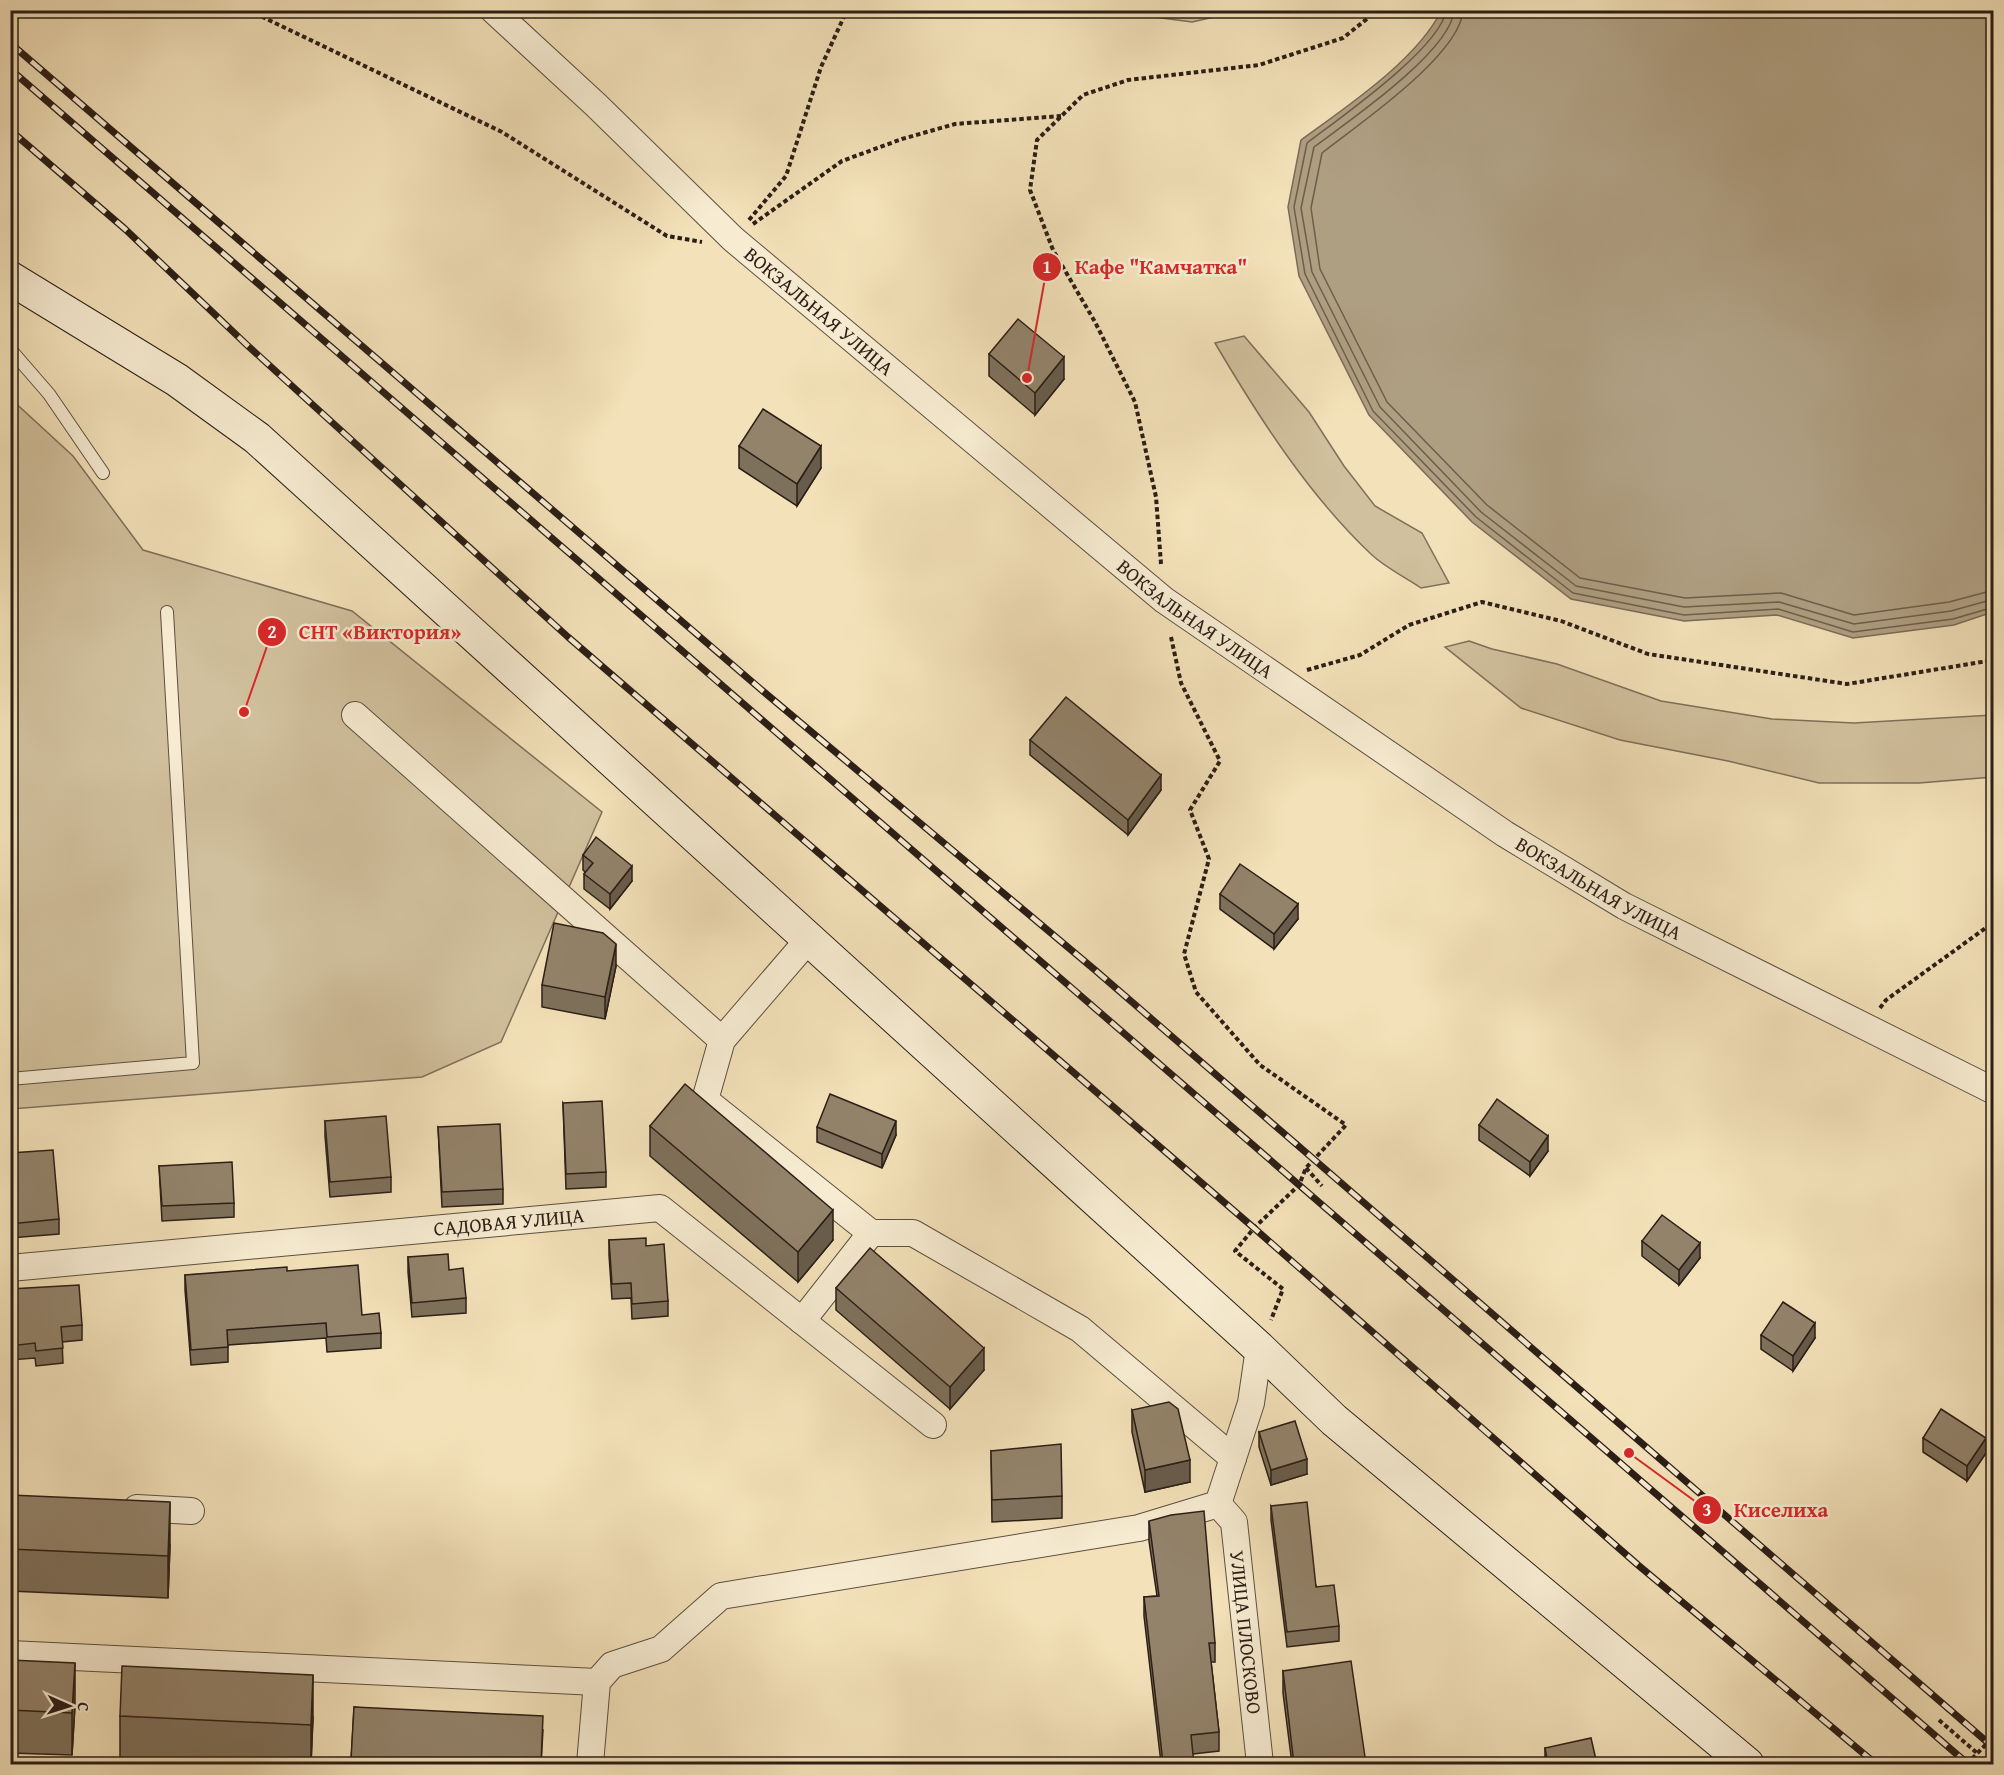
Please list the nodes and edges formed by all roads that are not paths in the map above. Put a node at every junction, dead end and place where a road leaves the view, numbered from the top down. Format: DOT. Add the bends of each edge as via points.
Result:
graph roads {
  1 [pos="493,10"];
  2 [pos="10,278"];
  3 [pos="10,349"];
  4 [pos="103,473"];
  5 [pos="167,612"];
  6 [pos="356,715"];
  7 [pos="809,939"];
  8 [pos="722,1040"];
  9 [pos="10,1079"];
  10 [pos="1994,1091"];
  11 [pos="872,1233"];
  12 [pos="10,1268"];
  13 [pos="802,1321"];
  14 [pos="1259,1348"];
  15 [pos="933,1425"];
  16 [pos="1233,1458"];
  17 [pos="1218,1504"];
  18 [pos="112,1508"];
  19 [pos="191,1511"];
  20 [pos="10,1654"];
  21 [pos="597,1682"];
  22 [pos="590,1764"];
  23 [pos="1260,1764"];
  24 [pos="1748,1764"];
  1 -- 10 [label="street, ВОКЗАЛЬНАЯ УЛИЦА" via="733,239 1164,600 1505,834 1614,900"];
  2 -- 7 [label="street" via="177,380 257,438"];
  3 -- 4 [label="lane" via="50,394"];
  5 -- 9 [label="lane" via="193,1063"];
  6 -- 8 [label="street"];
  7 -- 8 [label="street"];
  7 -- 14 [label="street"];
  8 -- 11 [label="street" via="705,1100"];
  11 -- 13 [label="street"];
  11 -- 16 [label="street" via="913,1233 1080,1329"];
  12 -- 13 [label="street, САДОВАЯ УЛИЦА" via="660,1208"];
  13 -- 15 [label="street, САДОВАЯ УЛИЦА"];
  14 -- 16 [label="street" via="1251,1403"];
  14 -- 24 [label="street" via="1334,1420"];
  16 -- 17 [label="street"];
  17 -- 21 [label="street" via="1138,1528 721,1596 661,1649 612,1665"];
  17 -- 23 [label="street, УЛИЦА ПЛОСКОВО" via="1234,1522"];
  18 -- 19 [label="street"];
  20 -- 21 [label="street"];
  21 -- 22 [label="street"];
}
